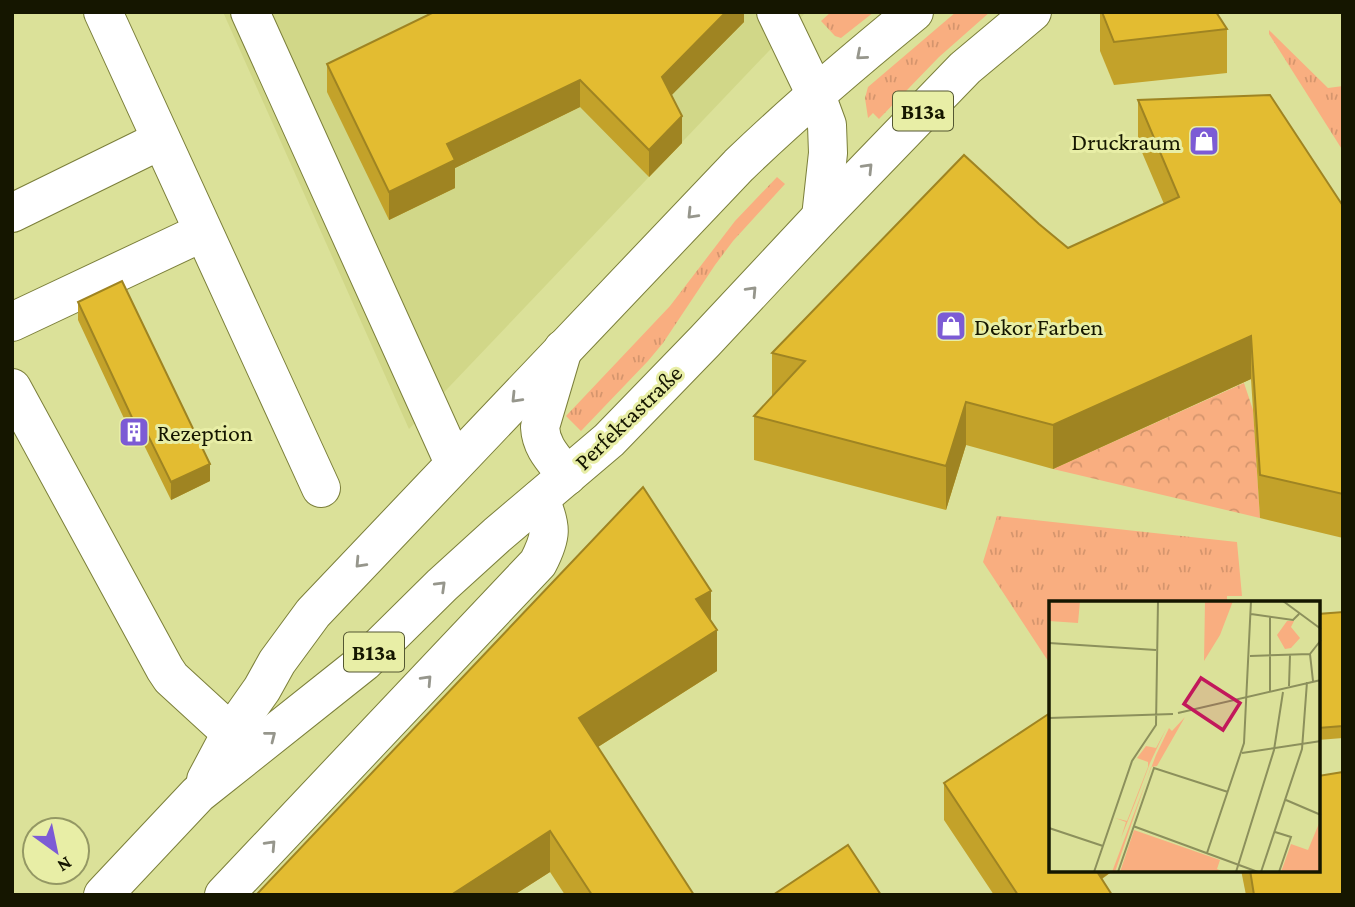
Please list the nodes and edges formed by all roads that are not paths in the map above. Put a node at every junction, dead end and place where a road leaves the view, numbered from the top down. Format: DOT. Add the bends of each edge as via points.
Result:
graph roads {
  1 [pos="103,12"];
  2 [pos="250,12"];
  3 [pos="776,12"];
  4 [pos="914,12"];
  5 [pos="1032,12"];
  6 [pos="816,95"];
  7 [pos="161,140"];
  8 [pos="12,213"];
  9 [pos="821,217"];
  10 [pos="203,232"];
  11 [pos="12,322"];
  12 [pos="563,349"];
  13 [pos="12,388"];
  14 [pos="454,463"];
  15 [pos="554,487"];
  16 [pos="321,488"];
  17 [pos="231,733"];
  18 [pos="198,794"];
  19 [pos="103,895"];
  20 [pos="224,895"];
  1 -- 7 [label="main road"];
  2 -- 14 [label="main road"];
  3 -- 6 [label="main road"];
  4 -- 6 [label="main road, Perfektastraße / B13a, one-way"];
  9 -- 5 [label="main road, Perfektastraße / B13a, one-way" via="965,68"];
  6 -- 9 [label="main road" via="829,138"];
  6 -- 12 [label="main road, Perfektastraße / B13a, one-way" via="739,165"];
  7 -- 8 [label="main road"];
  7 -- 10 [label="main road"];
  15 -- 9 [label="main road, Perfektastraße / B13a, one-way" via="609,440"];
  10 -- 11 [label="main road"];
  10 -- 16 [label="main road"];
  12 -- 14 [label="main road, Perfektastraße / B13a, one-way"];
  12 -- 15 [label="main road" via="540,427"];
  13 -- 17 [label="main road" via="171,678"];
  14 -- 17 [label="main road, Perfektastraße / B13a, one-way" via="313,613"];
  18 -- 15 [label="main road, Perfektastraße / B13a, one-way" via="364,662 442,585"];
  20 -- 15 [label="main road, one-way" via="538,563 547,545"];
  17 -- 18 [label="main road, Perfektastraße / B13a"];
  18 -- 19 [label="main road, Perfektastraße / B13a"];
}
